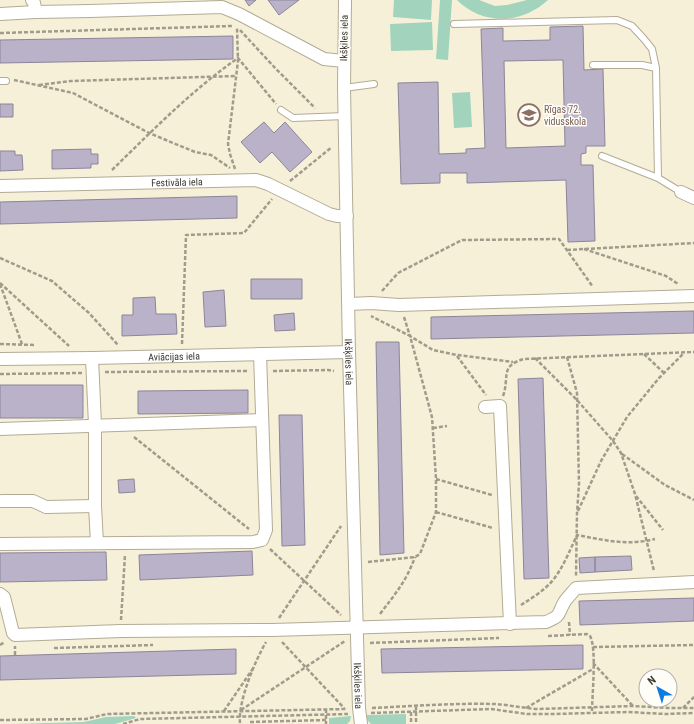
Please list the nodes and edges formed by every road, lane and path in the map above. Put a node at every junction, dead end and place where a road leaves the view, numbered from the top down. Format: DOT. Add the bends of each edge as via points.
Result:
graph roads {
  1 [pos="32,0"];
  2 [pos="344,0"];
  3 [pos="36,12"];
  4 [pos="0,14"];
  5 [pos="454,24"];
  6 [pos="237,27"];
  7 [pos="0,33"];
  8 [pos="238,58"];
  9 [pos="344,61"];
  10 [pos="593,65"];
  11 [pos="656,68"];
  12 [pos="212,76"];
  13 [pos="235,76"];
  14 [pos="3,81"];
  15 [pos="374,84"];
  16 [pos="37,85"];
  17 [pos="344,88"];
  18 [pos="281,110"];
  19 [pos="345,116"];
  20 [pos="324,117"];
  21 [pos="149,133"];
  22 [pos="334,145"];
  23 [pos="602,156"];
  24 [pos="658,178"];
  25 [pos="107,184"];
  26 [pos="0,186"];
  27 [pos="279,190"];
  28 [pos="681,192"];
  29 [pos="694,198"];
  30 [pos="347,216"];
  31 [pos="694,243"];
  32 [pos="581,249"];
  33 [pos="566,250"];
  34 [pos="0,258"];
  35 [pos="0,283"];
  36 [pos="683,287"];
  37 [pos="694,296"];
  38 [pos="601,298"];
  39 [pos="349,304"];
  40 [pos="399,305"];
  41 [pos="370,309"];
  42 [pos="410,336"];
  43 [pos="22,344"];
  44 [pos="70,348"];
  45 [pos="182,349"];
  46 [pos="122,350"];
  47 [pos="349,352"];
  48 [pos="694,352"];
  49 [pos="684,353"];
  50 [pos="260,354"];
  51 [pos="644,354"];
  52 [pos="457,355"];
  53 [pos="567,357"];
  54 [pos="92,358"];
  55 [pos="535,358"];
  56 [pos="0,359"];
  57 [pos="513,362"];
  58 [pos="261,371"];
  59 [pos="334,371"];
  60 [pos="93,372"];
  61 [pos="664,373"];
  62 [pos="0,374"];
  63 [pos="577,400"];
  64 [pos="491,407"];
  65 [pos="262,420"];
  66 [pos="95,425"];
  67 [pos="120,425"];
  68 [pos="447,426"];
  69 [pos="433,428"];
  70 [pos="0,429"];
  71 [pos="613,441"];
  72 [pos="622,453"];
  73 [pos="436,479"];
  74 [pos="635,494"];
  75 [pos="505,499"];
  76 [pos="694,500"];
  77 [pos="2,501"];
  78 [pos="94,506"];
  79 [pos="436,512"];
  80 [pos="577,513"];
  81 [pos="344,521"];
  82 [pos="663,530"];
  83 [pos="506,532"];
  84 [pos="577,535"];
  85 [pos="655,539"];
  86 [pos="262,540"];
  87 [pos="646,541"];
  88 [pos="126,542"];
  89 [pos="97,543"];
  90 [pos="0,544"];
  91 [pos="415,557"];
  92 [pos="368,562"];
  93 [pos="303,581"];
  94 [pos="694,582"];
  95 [pos="657,584"];
  96 [pos="576,588"];
  97 [pos="0,594"];
  98 [pos="344,618"];
  99 [pos="509,618"];
  100 [pos="363,628"];
  101 [pos="272,630"];
  102 [pos="120,631"];
  103 [pos="547,636"];
  104 [pos="500,638"];
  105 [pos="280,640"];
  106 [pos="347,640"];
  107 [pos="5,642"];
  108 [pos="370,643"];
  109 [pos="0,645"];
  110 [pos="694,645"];
  111 [pos="593,647"];
  112 [pos="593,662"];
  113 [pos="256,665"];
  114 [pos="306,667"];
  115 [pos="593,669"];
  116 [pos="694,697"];
  117 [pos="416,706"];
  118 [pos="633,706"];
  119 [pos="526,708"];
  120 [pos="683,708"];
  121 [pos="326,709"];
  122 [pos="344,709"];
  123 [pos="240,711"];
  124 [pos="224,712"];
  125 [pos="411,712"];
  126 [pos="416,712"];
  127 [pos="592,712"];
  128 [pos="694,713"];
  129 [pos="326,714"];
  130 [pos="239,717"];
  131 [pos="360,718"];
  132 [pos="326,720"];
  133 [pos="250,722"];
  134 [pos="240,723"];
  135 [pos="123,724"];
  136 [pos="326,724"];
  137 [pos="411,724"];
  138 [pos="416,724"];
  1 -- 3 [label="street"];
  2 -- 9 [label="street, Ikšķiles iela"];
  3 -- 4 [label="street"];
  3 -- 9 [label="street" via="222,7 324,59"];
  5 -- 11 [label="lane" via="616,20 632,26 644,39 652,49"];
  6 -- 7 [label="path"];
  6 -- 8 [label="path"];
  6 -- 20 [label="path"];
  8 -- 12 [label="path"];
  8 -- 18 [label="path"];
  8 -- 21 [label="path" via="228,144 236,172 211,155 195,152"];
  9 -- 17 [label="street, Ikšķiles iela"];
  10 -- 11 [label="lane" via="642,65"];
  11 -- 24 [label="lane"];
  12 -- 13 [label="path"];
  12 -- 16 [label="path" via="71,81"];
  12 -- 21 [label="path"];
  14 -- 16 [label="path" via="16,80"];
  15 -- 17 [label="lane"];
  16 -- 21 [label="path" via="73,93"];
  17 -- 19 [label="street, Ikšķiles iela"];
  18 -- 20 [label="lane" via="293,118"];
  19 -- 20 [label="lane"];
  19 -- 30 [label="street, Ikšķiles iela"];
  21 -- 25 [label="path" via="110,172"];
  22 -- 27 [label="path"];
  23 -- 24 [label="lane"];
  24 -- 28 [label="lane"];
  25 -- 26 [label="street, Festivāla iela"];
  25 -- 27 [label="street, Festivāla iela" via="256,180"];
  27 -- 30 [label="street, Festivāla iela" via="329,214"];
  27 -- 45 [label="path" via="244,233 186,235"];
  28 -- 29 [label="street"];
  30 -- 39 [label="street, Ikšķiles iela"];
  31 -- 32 [label="path"];
  32 -- 33 [label="path"];
  32 -- 36 [label="path" via="666,276"];
  33 -- 38 [label="path"];
  33 -- 41 [label="path" via="559,239 462,240 398,273"];
  34 -- 46 [label="path" via="52,281 89,313"];
  35 -- 43 [label="path"];
  35 -- 44 [label="path"];
  37 -- 38 [label="street"];
  38 -- 40 [label="street"];
  39 -- 41 [label="street"];
  39 -- 47 [label="street, Ikšķiles iela"];
  40 -- 41 [label="street"];
  40 -- 42 [label="path"];
  41 -- 42 [label="path"];
  42 -- 52 [label="path" via="433,350"];
  42 -- 69 [label="path"];
  47 -- 50 [label="street, Aviācijas iela"];
  47 -- 100 [label="street, Ikšķiles iela"];
  48 -- 49 [label="path"];
  49 -- 51 [label="path"];
  49 -- 61 [label="path"];
  50 -- 54 [label="street, Aviācijas iela"];
  50 -- 58 [label="street"];
  51 -- 53 [label="path"];
  51 -- 61 [label="path"];
  52 -- 57 [label="path"];
  52 -- 64 [label="path" via="488,398"];
  53 -- 55 [label="path"];
  53 -- 63 [label="path"];
  54 -- 56 [label="street, Aviācijas iela"];
  54 -- 60 [label="street"];
  55 -- 57 [label="path"];
  55 -- 63 [label="path"];
  57 -- 64 [label="path" via="508,367 505,391"];
  58 -- 59 [label="path"];
  58 -- 60 [label="path"];
  58 -- 65 [label="street"];
  60 -- 62 [label="path"];
  60 -- 66 [label="street"];
  61 -- 71 [label="path" via="627,417"];
  63 -- 71 [label="path"];
  63 -- 80 [label="path"];
  64 -- 75 [label="street"];
  65 -- 67 [label="street"];
  65 -- 86 [label="street" via="266,530"];
  66 -- 67 [label="street"];
  66 -- 70 [label="street"];
  66 -- 78 [label="street"];
  67 -- 86 [label="path"];
  68 -- 69 [label="path"];
  69 -- 73 [label="path"];
  71 -- 72 [label="path"];
  71 -- 80 [label="path"];
  72 -- 74 [label="path"];
  72 -- 76 [label="path" via="664,485"];
  73 -- 75 [label="path"];
  73 -- 79 [label="path"];
  74 -- 82 [label="path"];
  74 -- 87 [label="path"];
  75 -- 83 [label="street"];
  77 -- 78 [label="street" via="33,501 46,507"];
  78 -- 89 [label="street"];
  79 -- 83 [label="path"];
  79 -- 91 [label="path" via="420,554"];
  80 -- 84 [label="path"];
  81 -- 93 [label="path"];
  83 -- 99 [label="street"];
  84 -- 87 [label="path" via="622,543"];
  84 -- 96 [label="path"];
  84 -- 99 [label="path" via="566,560 553,580"];
  85 -- 87 [label="path"];
  86 -- 88 [label="street"];
  86 -- 93 [label="path"];
  87 -- 95 [label="path"];
  88 -- 89 [label="street"];
  88 -- 102 [label="path"];
  89 -- 90 [label="street"];
  91 -- 92 [label="path"];
  91 -- 100 [label="path" via="402,586"];
  93 -- 98 [label="path"];
  93 -- 101 [label="path"];
  94 -- 95 [label="street"];
  95 -- 96 [label="street"];
  96 -- 99 [label="street" via="564,602 556,618 546,622"];
  97 -- 102 [label="street" via="4,597 13,633 16,635"];
  99 -- 100 [label="street"];
  100 -- 101 [label="street"];
  100 -- 131 [label="street, Ikšķiles iela"];
  101 -- 102 [label="street"];
  101 -- 113 [label="path"];
  103 -- 111 [label="path" via="587,634 592,640"];
  104 -- 108 [label="path"];
  105 -- 114 [label="path"];
  106 -- 114 [label="path"];
  107 -- 109 [label="path"];
  110 -- 111 [label="path"];
  111 -- 112 [label="path"];
  112 -- 115 [label="path"];
  112 -- 118 [label="path"];
  113 -- 123 [label="path"];
  113 -- 124 [label="path"];
  114 -- 122 [label="path"];
  114 -- 123 [label="path"];
  115 -- 119 [label="path"];
  115 -- 127 [label="path"];
  116 -- 120 [label="path"];
  117 -- 126 [label="path"];
  121 -- 129 [label="path"];
  123 -- 130 [label="path"];
  125 -- 126 [label="path"];
  125 -- 131 [label="path"];
  125 -- 137 [label="path"];
  126 -- 127 [label="path"];
  126 -- 138 [label="path"];
  127 -- 128 [label="path"];
  129 -- 130 [label="path"];
  129 -- 131 [label="path"];
  129 -- 132 [label="path"];
  130 -- 134 [label="path"];
  130 -- 135 [label="path" via="140,719"];
  132 -- 133 [label="path"];
  132 -- 136 [label="path"];
}
